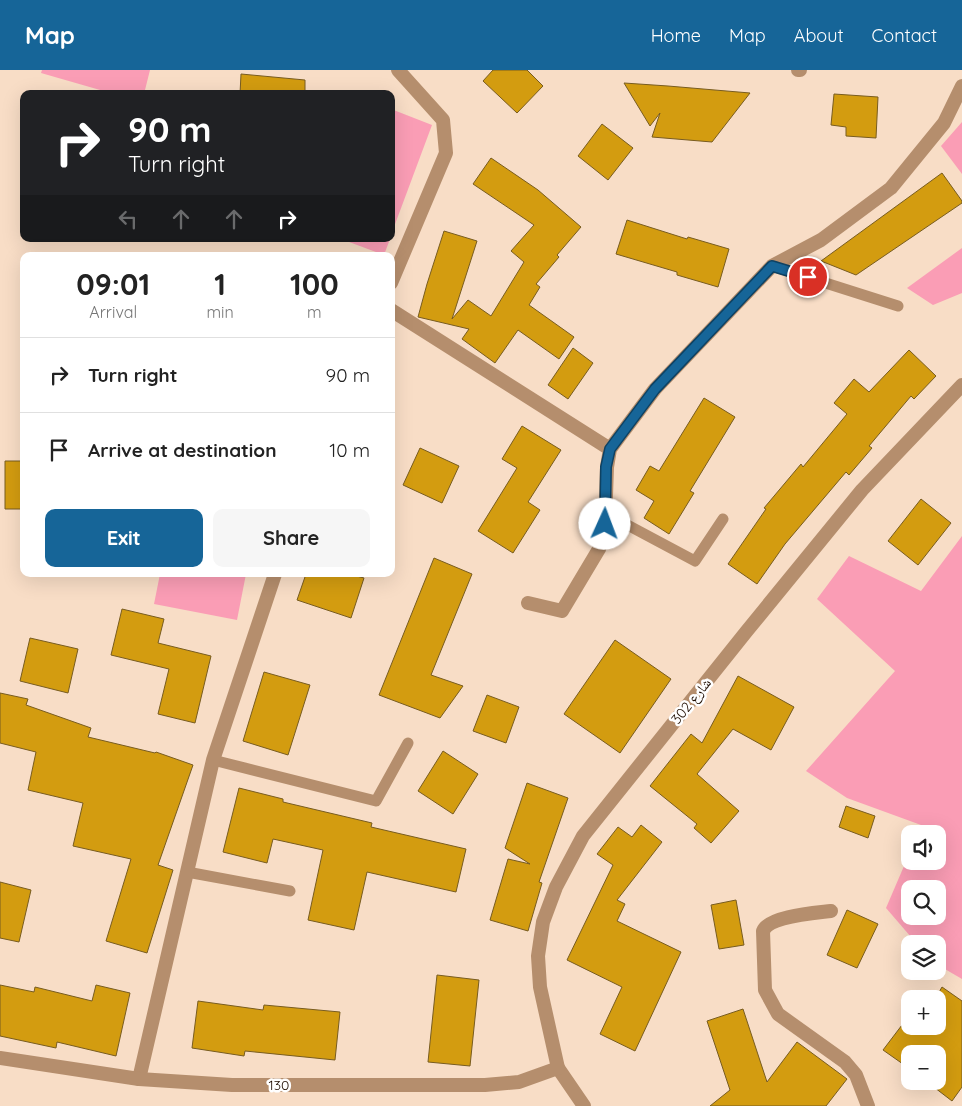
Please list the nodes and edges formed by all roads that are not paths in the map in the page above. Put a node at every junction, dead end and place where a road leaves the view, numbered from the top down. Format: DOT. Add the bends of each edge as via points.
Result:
graph roads {
  1 [pos="398,70"];
  2 [pos="962,86"];
  3 [pos="772,266"];
  4 [pos="395,274"];
  5 [pos="898,306"];
  6 [pos="395,313"];
  7 [pos="962,385"];
  8 [pos="610,449"];
  9 [pos="605,513"];
  10 [pos="723,519"];
  11 [pos="274,577"];
  12 [pos="528,603"];
  13 [pos="408,743"];
  14 [pos="213,760"];
  15 [pos="187,872"];
  16 [pos="290,891"];
  17 [pos="831,911"];
  18 [pos="0,1058"];
  19 [pos="558,1068"];
  20 [pos="139,1079"];
  21 [pos="584,1106"];
  22 [pos="868,1106"];
  1 -- 4 [label="street" via="443,120 446,153"];
  2 -- 3 [label="street" via="944,123 891,188 821,240"];
  3 -- 5 [label="lane"];
  3 -- 8 [label="street" via="655,389"];
  6 -- 8 [label="street"];
  7 -- 19 [label="street, شارع 302" via="862,490 583,836 556,887 543,922 538,956 540,987"];
  8 -- 9 [label="street" via="606,467"];
  9 -- 10 [label="lane" via="695,561"];
  9 -- 12 [label="street" via="599,549 562,611"];
  11 -- 14 [label="street"];
  13 -- 14 [label="lane" via="376,801"];
  14 -- 15 [label="street"];
  15 -- 16 [label="lane"];
  15 -- 20 [label="street"];
  17 -- 22 [label="street" via="777,920 765,927 765,990 778,1014 845,1062 856,1075"];
  18 -- 20 [label="street, 130"];
  19 -- 20 [label="street, 130" via="519,1082 485,1085 232,1085"];
  19 -- 21 [label="street"];
}
